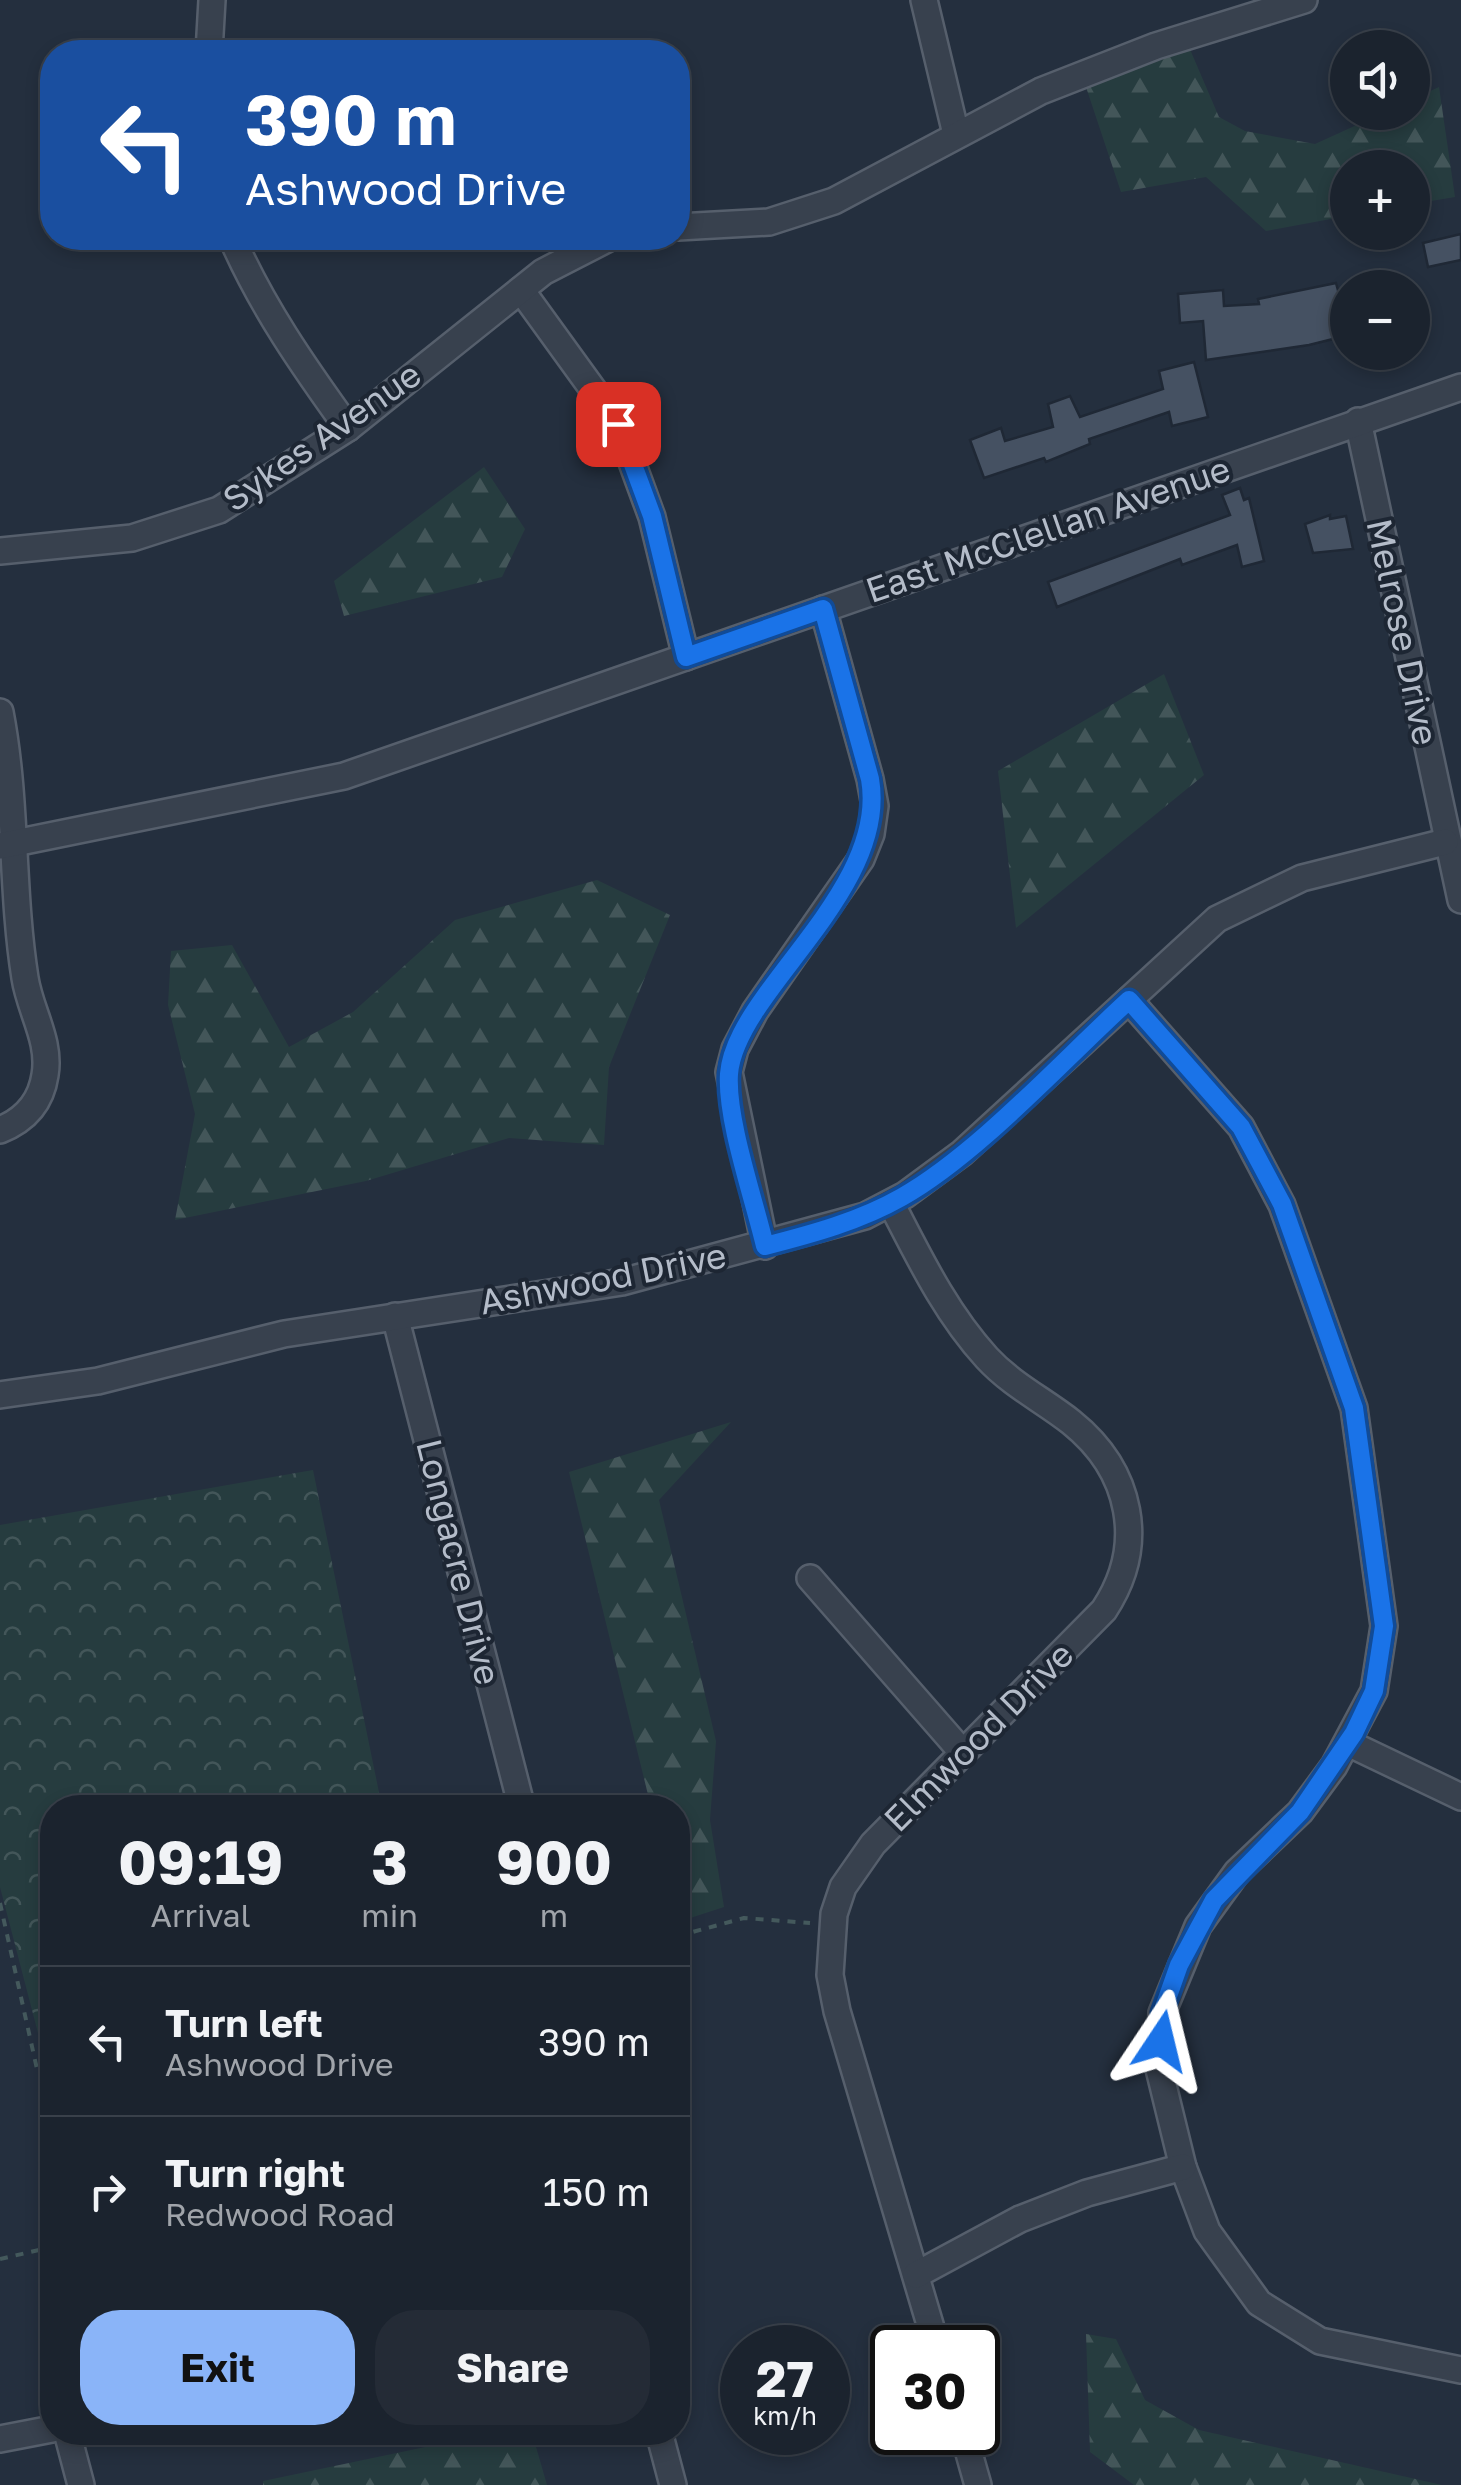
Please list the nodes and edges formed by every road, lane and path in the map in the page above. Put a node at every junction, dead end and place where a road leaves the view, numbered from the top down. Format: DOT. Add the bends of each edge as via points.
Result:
graph roads {
  1 [pos="212,0"];
  2 [pos="924,0"];
  3 [pos="1304,0"];
  4 [pos="210,40"];
  5 [pos="956,134"];
  6 [pos="690,226"];
  7 [pos="238,250"];
  8 [pos="581,250"];
  9 [pos="521,290"];
  10 [pos="1461,386"];
  11 [pos="1358,421"];
  12 [pos="348,428"];
  13 [pos="0,551"];
  14 [pos="823,609"];
  15 [pos="686,657"];
  16 [pos="0,712"];
  17 [pos="1446,842"];
  18 [pos="6,845"];
  19 [pos="1461,900"];
  20 [pos="1129,1000"];
  21 [pos="0,1130"];
  22 [pos="891,1203"];
  23 [pos="765,1246"];
  24 [pos="395,1316"];
  25 [pos="0,1396"];
  26 [pos="810,1578"];
  27 [pos="1348,1743"];
  28 [pos="963,1753"];
  29 [pos="519,1795"];
  30 [pos="1461,1797"];
  31 [pos="0,1902"];
  32 [pos="832,1928"];
  33 [pos="690,1933"];
  34 [pos="40,2068"];
  35 [pos="1183,2167"];
  36 [pos="40,2249"];
  37 [pos="0,2259"];
  38 [pos="916,2275"];
  39 [pos="930,2325"];
  40 [pos="1461,2370"];
  41 [pos="40,2431"];
  42 [pos="0,2439"];
  43 [pos="70,2445"];
  44 [pos="663,2445"];
  45 [pos="970,2455"];
  46 [pos="81,2485"];
  47 [pos="673,2485"];
  48 [pos="978,2485"];
  1 -- 4 [label="street"];
  2 -- 5 [label="street"];
  3 -- 5 [label="street" via="1140,52"];
  5 -- 6 [label="street" via="834,201 769,222"];
  7 -- 12 [label="street" via="286,341"];
  8 -- 9 [label="street, Sykes Avenue"];
  9 -- 12 [label="street, Sykes Avenue"];
  9 -- 15 [label="street" via="618,424 652,516"];
  10 -- 11 [label="street, East McClellan Avenue"];
  11 -- 14 [label="street, East McClellan Avenue"];
  11 -- 17 [label="street, Melrose Drive"];
  12 -- 13 [label="street, Sykes Avenue" via="264,485 177,526 114,541"];
  14 -- 15 [label="street, East McClellan Avenue"];
  14 -- 23 [label="street" via="875,806 861,859 755,1011 729,1072"];
  15 -- 18 [label="street, East McClellan Avenue" via="344,776"];
  16 -- 18 [label="street" via="9,768"];
  17 -- 19 [label="street, Melrose Drive"];
  17 -- 20 [label="street, Ashwood Drive" via="1302,878 1251,899 1217,918"];
  18 -- 21 [label="street" via="25,981 46,1069 28,1114"];
  20 -- 22 [label="street, Ashwood Drive" via="962,1153"];
  20 -- 27 [label="street" via="1260,1154 1354,1408 1384,1626 1374,1691"];
  22 -- 23 [label="street, Ashwood Drive"];
  22 -- 28 [label="street, Elmwood Drive" via="937,1293 984,1356 1097,1447 1118,1475 1129,1515 1122,1583 1104,1610"];
  23 -- 24 [label="street, Ashwood Drive" via="622,1282"];
  24 -- 25 [label="street, Ashwood Drive"];
  24 -- 29 [label="street, Longacre Drive"];
  26 -- 28 [label="street"];
  27 -- 30 [label="street"];
  27 -- 35 [label="street" via="1300,1812 1214,1900 1179,1965 1162,2013 1159,2069"];
  28 -- 32 [label="street, Elmwood Drive" via="856,1864"];
  31 -- 34 [label="path"];
  32 -- 33 [label="path" via="744,1918"];
  32 -- 38 [label="street, Elmwood Drive" via="837,2011"];
  35 -- 38 [label="street" via="1054,2206"];
  35 -- 40 [label="street" via="1207,2231 1259,2303 1320,2341"];
  36 -- 37 [label="path"];
  38 -- 39 [label="street, Elmwood Drive"];
  41 -- 42 [label="street"];
  43 -- 46 [label="street"];
  44 -- 47 [label="street"];
  45 -- 48 [label="street"];
}
